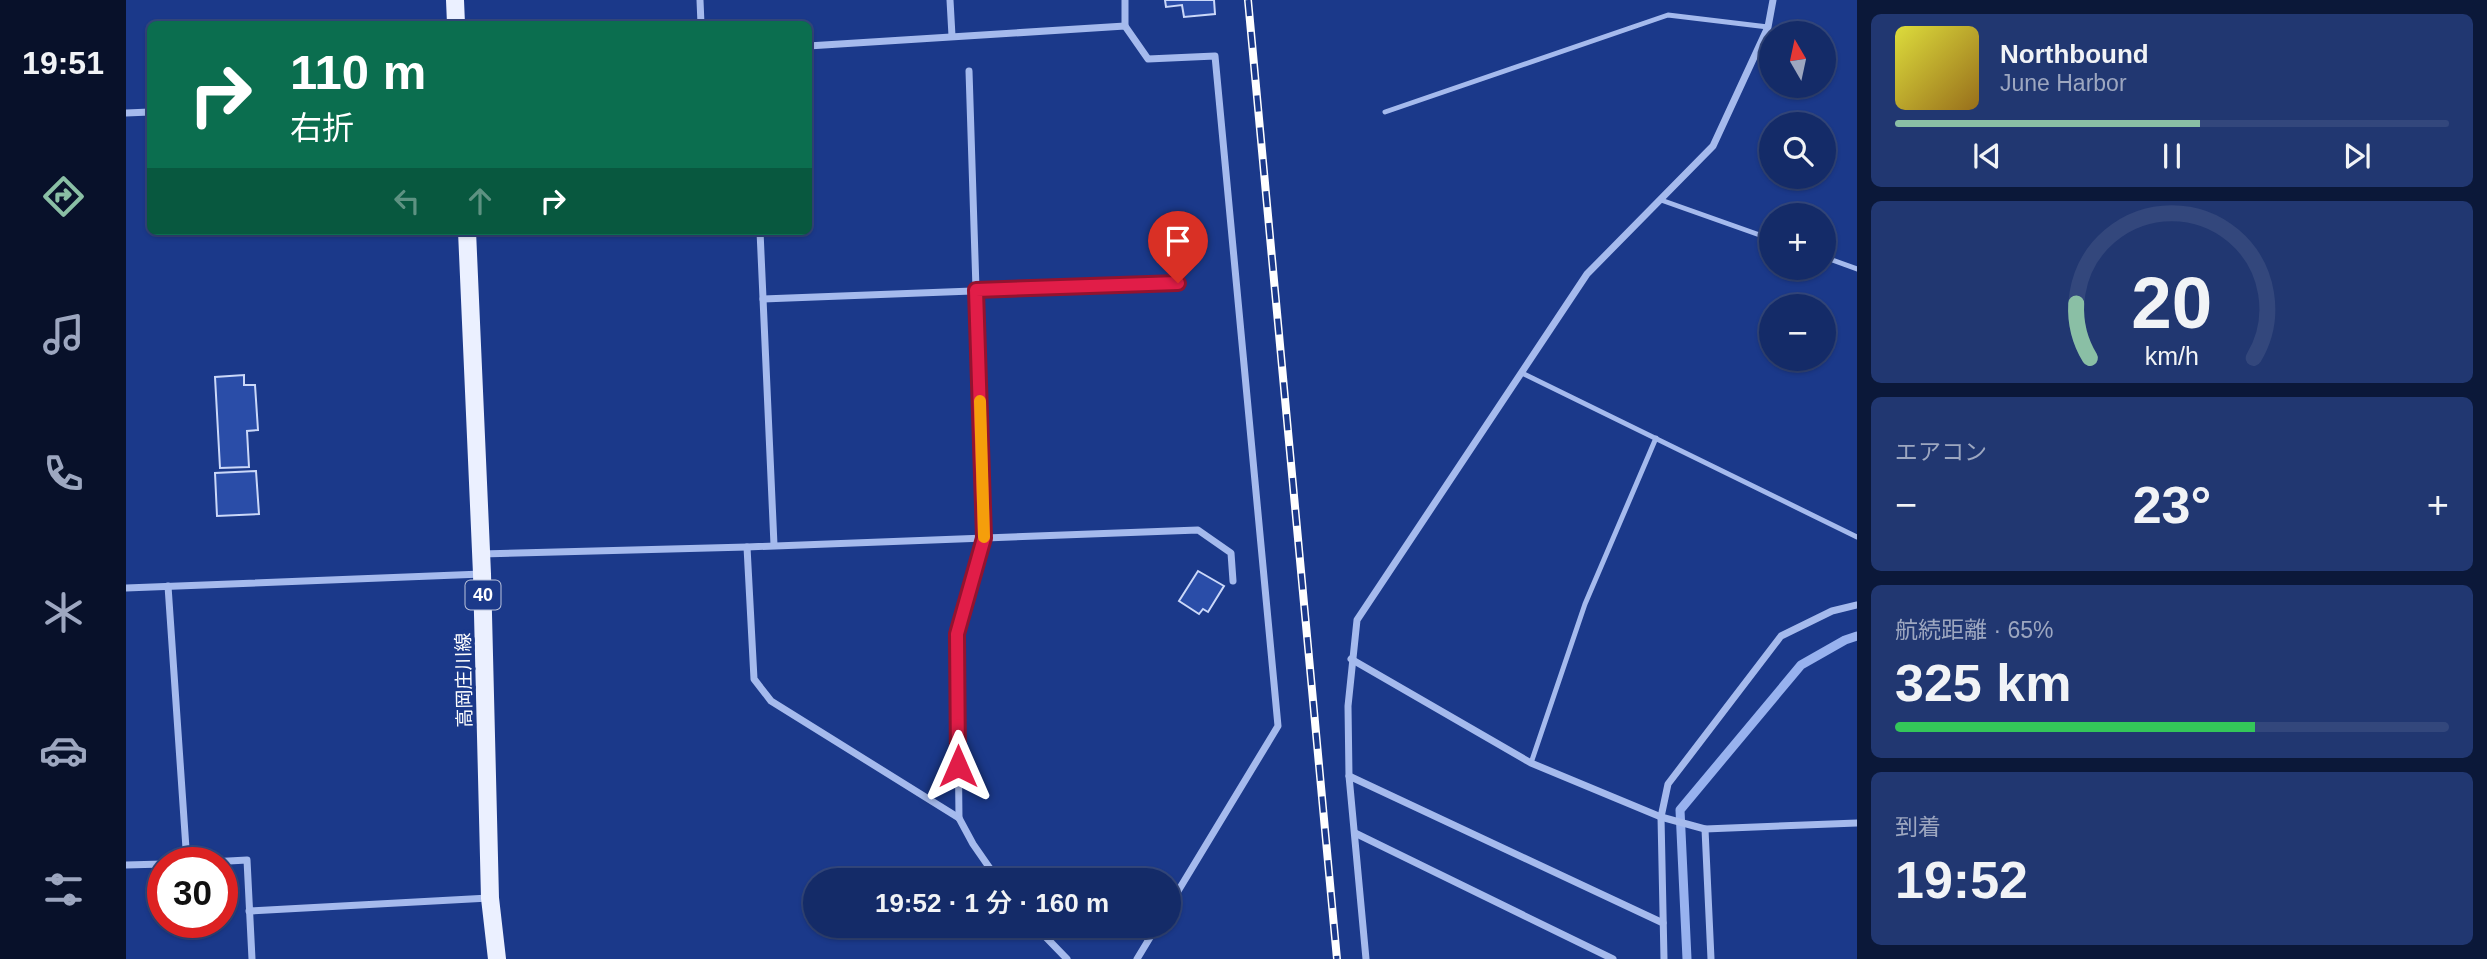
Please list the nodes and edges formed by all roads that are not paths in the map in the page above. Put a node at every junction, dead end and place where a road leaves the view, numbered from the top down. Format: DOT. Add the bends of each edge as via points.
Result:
graph roads {
  1 [pos="455,0"];
  2 [pos="700,0"];
  3 [pos="950,0"];
  4 [pos="1125,0"];
  5 [pos="1773,0"];
  6 [pos="456,21"];
  7 [pos="701,21"];
  8 [pos="1769,21"];
  9 [pos="1125,26"];
  10 [pos="1759,26"];
  11 [pos="952,36"];
  12 [pos="812,46"];
  13 [pos="1759,46"];
  14 [pos="970,72"];
  15 [pos="147,112"];
  16 [pos="1385,112"];
  17 [pos="126,113"];
  18 [pos="1661,200"];
  19 [pos="467,235"];
  20 [pos="760,235"];
  21 [pos="1759,235"];
  22 [pos="1836,261"];
  23 [pos="1857,269"];
  24 [pos="1178,283"];
  25 [pos="976,290"];
  26 [pos="763,299"];
  27 [pos="1522,373"];
  28 [pos="1656,438"];
  29 [pos="1857,537"];
  30 [pos="984,538"];
  31 [pos="774,545"];
  32 [pos="747,547"];
  33 [pos="481,554"];
  34 [pos="482,575"];
  35 [pos="1233,581"];
  36 [pos="168,586"];
  37 [pos="126,589"];
  38 [pos="1857,605"];
  39 [pos="1351,659"];
  40 [pos="1531,762"];
  41 [pos="1349,776"];
  42 [pos="1662,817"];
  43 [pos="959,818"];
  44 [pos="1857,822"];
  45 [pos="1702,828"];
  46 [pos="1354,833"];
  47 [pos="189,847"];
  48 [pos="238,860"];
  49 [pos="147,864"];
  50 [pos="126,865"];
  51 [pos="989,868"];
  52 [pos="1181,886"];
  53 [pos="490,898"];
  54 [pos="250,911"];
  55 [pos="1663,923"];
  56 [pos="1047,938"];
  57 [pos="1150,938"];
  58 [pos="252,959"];
  59 [pos="497,959"];
  60 [pos="1067,959"];
  61 [pos="1137,959"];
  62 [pos="1366,959"];
  63 [pos="1613,959"];
  64 [pos="1664,959"];
  65 [pos="1711,959"];
  1 -- 6 [label="main road"];
  2 -- 7 [label="street"];
  3 -- 11 [label="street"];
  4 -- 9 [label="street"];
  5 -- 8 [label="street"];
  9 -- 11 [label="street"];
  9 -- 52 [label="street" via="1148,59 1215,56 1278,726"];
  10 -- 16 [label="lane" via="1668,15"];
  11 -- 12 [label="street"];
  13 -- 18 [label="street" via="1713,146"];
  14 -- 25 [label="street"];
  15 -- 17 [label="street"];
  18 -- 21 [label="lane"];
  18 -- 27 [label="street" via="1587,274"];
  19 -- 33 [label="main road, 高岡庄川線 / 40"];
  20 -- 26 [label="street"];
  22 -- 23 [label="lane"];
  24 -- 25 [label="street"];
  25 -- 26 [label="street"];
  25 -- 30 [label="street"];
  26 -- 31 [label="street"];
  27 -- 28 [label="lane"];
  27 -- 39 [label="street" via="1357,620"];
  28 -- 29 [label="lane"];
  28 -- 40 [label="lane" via="1585,604"];
  30 -- 31 [label="street"];
  30 -- 35 [label="street" via="1198,530 1231,553"];
  30 -- 43 [label="street" via="957,634"];
  31 -- 32 [label="street"];
  32 -- 33 [label="street"];
  32 -- 43 [label="street" via="754,678 771,701"];
  33 -- 34 [label="main road, 高岡庄川線 / 40"];
  34 -- 36 [label="street"];
  34 -- 53 [label="main road, 高岡庄川線 / 40"];
  36 -- 37 [label="street"];
  36 -- 47 [label="street"];
  38 -- 42 [label="street" via="1832,611 1781,636 1668,784"];
  39 -- 40 [label="street"];
  39 -- 41 [label="street"];
  40 -- 42 [label="street"];
  41 -- 46 [label="street"];
  41 -- 55 [label="street"];
  42 -- 45 [label="street"];
  42 -- 55 [label="street"];
  43 -- 51 [label="street"];
  44 -- 45 [label="street"];
  45 -- 65 [label="street"];
  46 -- 62 [label="street"];
  46 -- 63 [label="street"];
  48 -- 54 [label="street" via="247,860"];
  49 -- 50 [label="street"];
  53 -- 54 [label="street"];
  53 -- 59 [label="main road, 高岡庄川線 / 40"];
  54 -- 58 [label="street"];
  55 -- 64 [label="street"];
  56 -- 60 [label="street"];
  57 -- 61 [label="street"];
}
